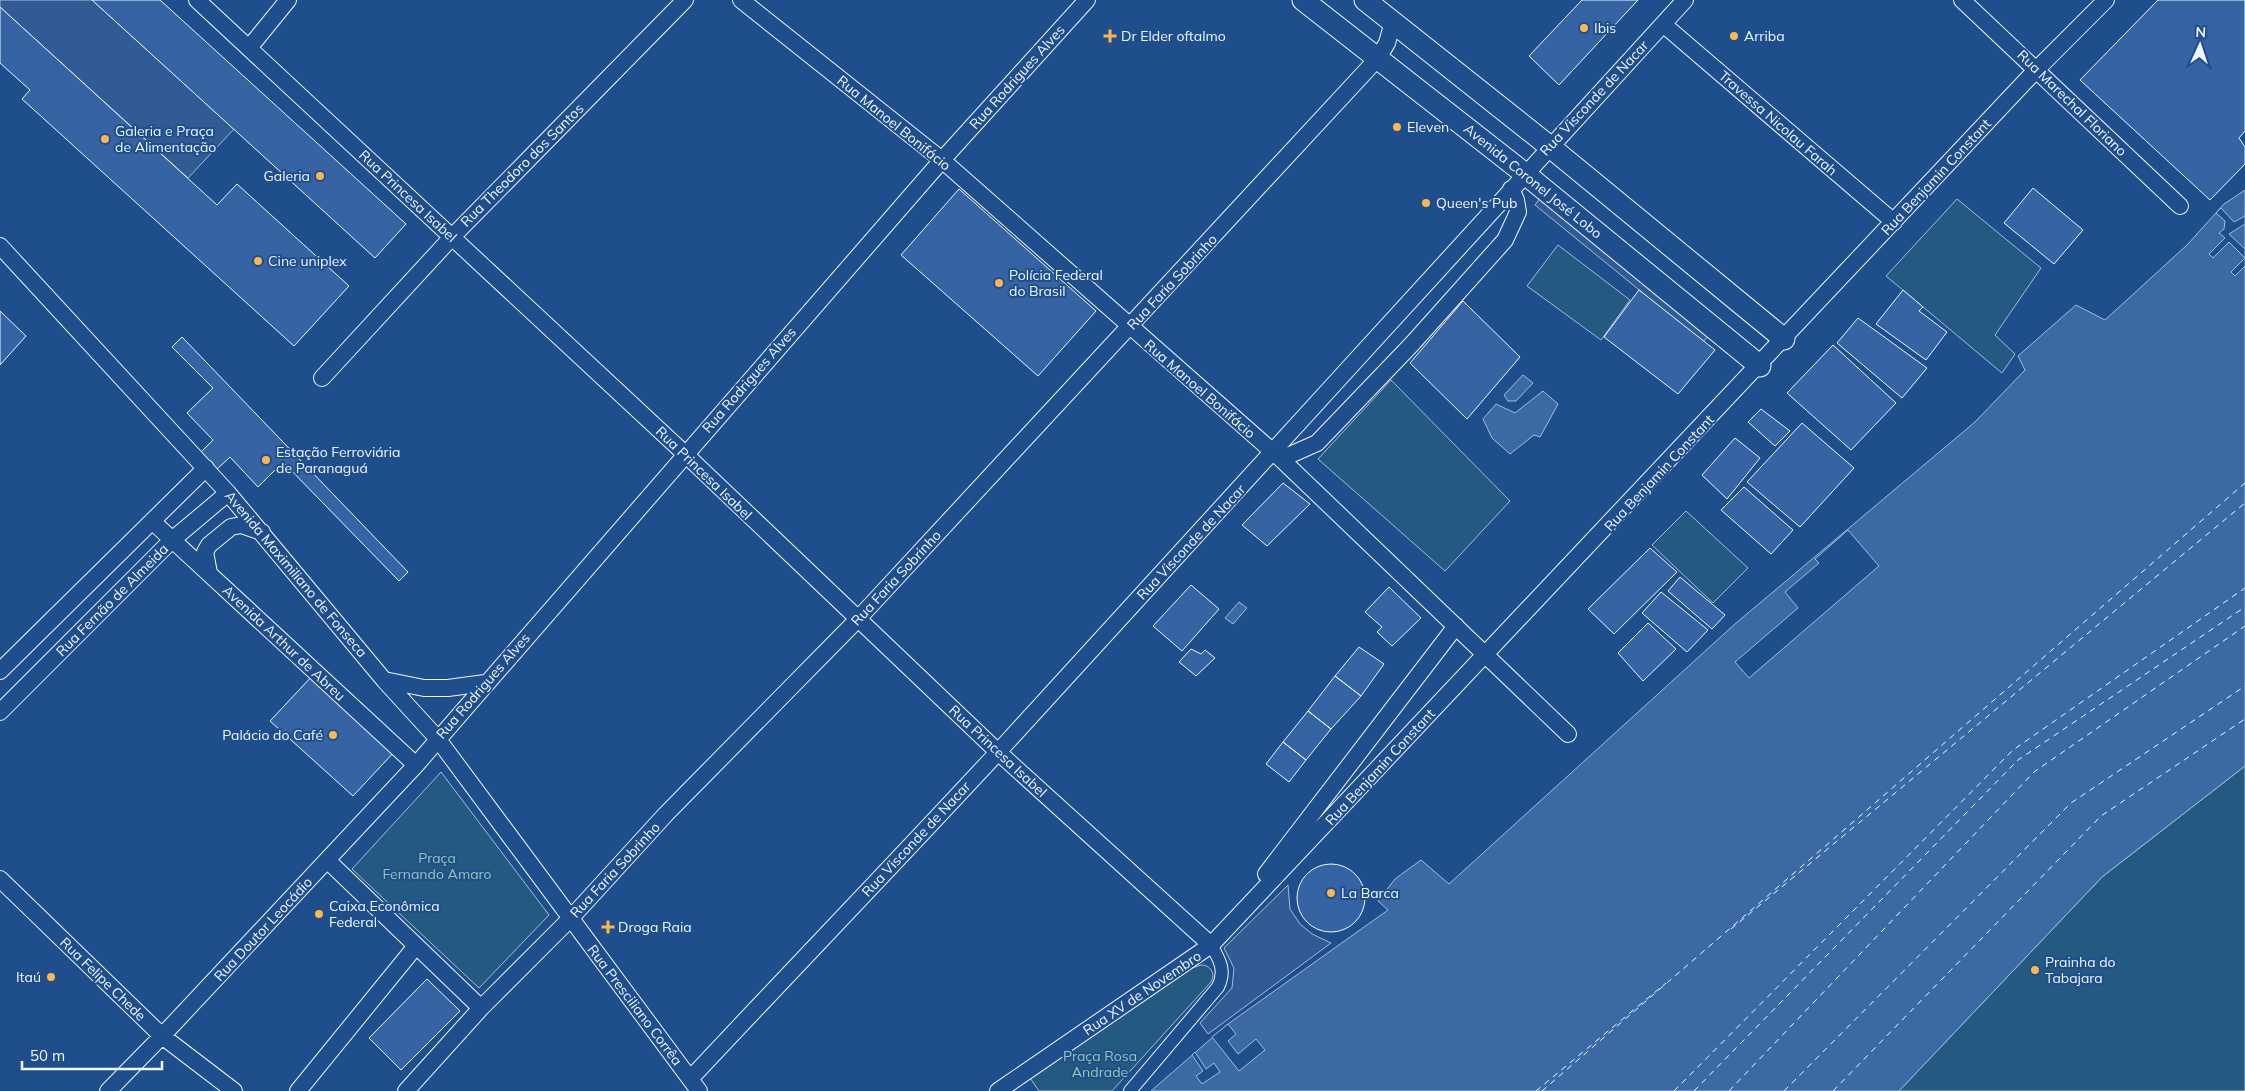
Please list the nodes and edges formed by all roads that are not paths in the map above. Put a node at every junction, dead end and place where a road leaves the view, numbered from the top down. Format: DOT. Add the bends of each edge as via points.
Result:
graph roads {
  1 [pos="197,0"];
  2 [pos="288,0"];
  3 [pos="685,0"];
  4 [pos="741,0"];
  5 [pos="1087,0"];
  6 [pos="1303,0"];
  7 [pos="1365,0"];
  8 [pos="1685,0"];
  9 [pos="1962,0"];
  10 [pos="2106,0"];
  11 [pos="1393,22"];
  12 [pos="1663,24"];
  13 [pos="249,48"];
  14 [pos="1378,58"];
  15 [pos="2037,70"];
  16 [pos="1549,146"];
  17 [pos="942,160"];
  18 [pos="1518,181"];
  19 [pos="2180,206"];
  20 [pos="1894,222"];
  21 [pos="452,237"];
  22 [pos="0,246"];
  23 [pos="1130,327"];
  24 [pos="1784,340"];
  25 [pos="1760,366"];
  26 [pos="322,378"];
  27 [pos="684,453"];
  28 [pos="1277,456"];
  29 [pos="206,468"];
  30 [pos="228,493"];
  31 [pos="152,521"];
  32 [pos="262,532"];
  33 [pos="172,540"];
  34 [pos="209,573"];
  35 [pos="857,620"];
  36 [pos="1456,626"];
  37 [pos="1486,655"];
  38 [pos="0,671"];
  39 [pos="384,680"];
  40 [pos="485,683"];
  41 [pos="0,712"];
  42 [pos="1568,734"];
  43 [pos="438,738"];
  44 [pos="998,752"];
  45 [pos="416,765"];
  46 [pos="327,860"];
  47 [pos="0,879"];
  48 [pos="570,919"];
  49 [pos="1211,945"];
  50 [pos="416,946"];
  51 [pos="481,1008"];
  52 [pos="162,1036"];
  53 [pos="695,1085"];
  54 [pos="108,1091"];
  55 [pos="234,1091"];
  56 [pos="298,1091"];
  57 [pos="406,1091"];
  58 [pos="998,1091"];
  59 [pos="1130,1091"];
  1 -- 13 [label="street, Rua Princesa Isabel"];
  2 -- 13 [label="street"];
  3 -- 21 [label="street, Rua Theodoro dos Santos"];
  4 -- 17 [label="street, Rua Manoel Bonifácio"];
  5 -- 17 [label="street, Rua Rodrigues Alves"];
  6 -- 14 [label="street, Avenida Coronel José Lobo"];
  7 -- 11 [label="street"];
  8 -- 12 [label="street, Rua Visconde de Nacar"];
  9 -- 15 [label="street, Rua Marechal Floriano"];
  10 -- 15 [label="street, Rua Benjamin Constant"];
  11 -- 14 [label="street, Rua Faria Sobrinho" via="1387,43"];
  11 -- 16 [label="street"];
  12 -- 16 [label="street, Rua Visconde de Nacar"];
  12 -- 20 [label="street, Travessa Nicolau Farah"];
  13 -- 21 [label="street, Rua Princesa Isabel"];
  14 -- 18 [label="street, Avenida Coronel José Lobo"];
  14 -- 23 [label="street, Rua Faria Sobrinho"];
  15 -- 19 [label="street, Rua Marechal Floriano"];
  15 -- 20 [label="street, Rua Benjamin Constant"];
  16 -- 18 [label="street, Rua Visconde de Nacar"];
  16 -- 24 [label="street"];
  17 -- 23 [label="street, Rua Manoel Bonifácio"];
  17 -- 27 [label="street, Rua Rodrigues Alves"];
  18 -- 25 [label="street, Avenida Coronel José Lobo"];
  18 -- 28 [label="street, Rua Visconde de Nacar"];
  18 -- 28 [label="street" via="1518,212 1505,240 1317,443"];
  20 -- 24 [label="street, Rua Benjamin Constant"];
  21 -- 26 [label="street, Rua Theodoro dos Santos"];
  21 -- 27 [label="street, Rua Princesa Isabel"];
  22 -- 29 [label="street, Avenida Maximiliano de Fonseca"];
  23 -- 28 [label="street, Rua Manoel Bonifácio"];
  23 -- 35 [label="street, Rua Faria Sobrinho"];
  24 -- 25 [label="street, Rua Benjamin Constant"];
  25 -- 37 [label="street, Rua Benjamin Constant"];
  27 -- 35 [label="street, Rua Princesa Isabel"];
  27 -- 40 [label="street, Rua Rodrigues Alves"];
  28 -- 36 [label="street, Rua Manoel Bonifácio"];
  28 -- 44 [label="street, Rua Visconde de Nacar"];
  29 -- 30 [label="street, Avenida Maximiliano de Fonseca"];
  29 -- 31 [label="street, Rua Fernão de Almeida"];
  30 -- 32 [label="street, Avenida Maximiliano de Fonseca"];
  30 -- 33 [label="street, Rua Fernão de Almeida"];
  31 -- 33 [label="street, Avenida Arthur de Abreu"];
  31 -- 38 [label="street, Rua Fernão de Almeida"];
  32 -- 34 [label="street" via="241,525 231,527 205,552"];
  32 -- 39 [label="street, Avenida Maximiliano de Fonseca"];
  33 -- 34 [label="street, Avenida Arthur de Abreu"];
  33 -- 41 [label="street, Rua Fernão de Almeida"];
  34 -- 45 [label="street, Avenida Arthur de Abreu"];
  35 -- 44 [label="street, Rua Princesa Isabel"];
  35 -- 48 [label="street, Rua Faria Sobrinho" via="666,814"];
  36 -- 37 [label="street, Rua Manoel Bonifácio"];
  36 -- 49 [label="street, Rua Benjamin Constant"];
  37 -- 42 [label="street, Rua Manoel Bonifácio"];
  37 -- 49 [label="street, Rua Benjamin Constant"];
  39 -- 40 [label="street" via="424,688"];
  39 -- 43 [label="street, Avenida Maximiliano de Fonseca"];
  40 -- 43 [label="street, Rua Rodrigues Alves"];
  43 -- 45 [label="street, Rua Rodrigues Alves"];
  43 -- 48 [label="street, Avenida Maximiliano de Fonseca"];
  44 -- 49 [label="street, Rua Princesa Isabel"];
  44 -- 53 [label="street, Rua Visconde de Nacar"];
  45 -- 46 [label="street, Rua Doutor Leocádio"];
  46 -- 50 [label="street"];
  46 -- 52 [label="street, Rua Doutor Leocádio"];
  47 -- 52 [label="street, Rua Felipe Chede"];
  48 -- 51 [label="street, Rua Faria Sobrinho"];
  48 -- 53 [label="street, Rua Presciliano Corrêa"];
  49 -- 58 [label="street, Rua XV de Novembro"];
  49 -- 59 [label="street" via="1219,958 1222,972 1218,987"];
  50 -- 51 [label="street"];
  50 -- 56 [label="street"];
  51 -- 57 [label="street, Rua Faria Sobrinho"];
  52 -- 54 [label="street, Rua Doutor Leocádio"];
  52 -- 55 [label="street, Rua Felipe Chede"];
}
